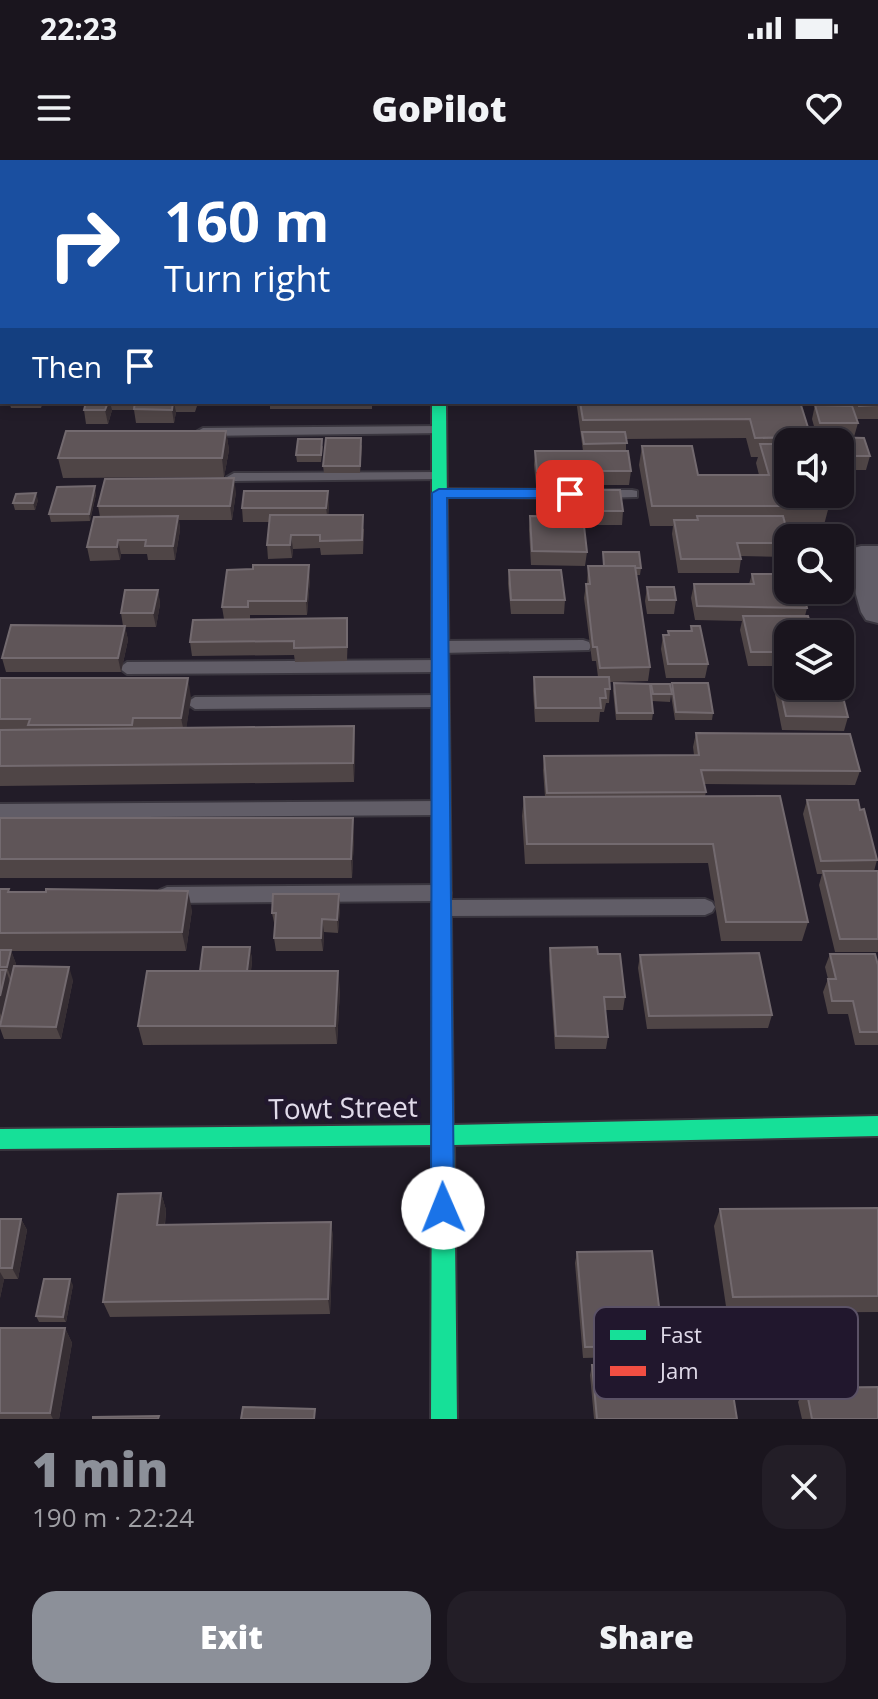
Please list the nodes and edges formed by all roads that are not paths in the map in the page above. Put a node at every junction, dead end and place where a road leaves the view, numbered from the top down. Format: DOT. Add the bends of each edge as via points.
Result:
graph roads {
  1 [pos="439,404"];
  2 [pos="440,430"];
  3 [pos="188,432"];
  4 [pos="234,477"];
  5 [pos="439,485"];
  6 [pos="632,494"];
  7 [pos="869,556"];
  8 [pos="878,612"];
  9 [pos="583,646"];
  10 [pos="440,647"];
  11 [pos="440,666"];
  12 [pos="127,668"];
  13 [pos="440,701"];
  14 [pos="195,703"];
  15 [pos="441,808"];
  16 [pos="0,811"];
  17 [pos="141,896"];
  18 [pos="441,900"];
  19 [pos="705,907"];
  20 [pos="878,1126"];
  21 [pos="442,1135"];
  22 [pos="0,1139"];
  23 [pos="444,1419"];
  1 -- 2 [label="street"];
  2 -- 3 [label="lane"];
  2 -- 5 [label="street"];
  4 -- 5 [label="lane"];
  5 -- 6 [label="lane"];
  5 -- 10 [label="street"];
  7 -- 8 [label="street"];
  9 -- 10 [label="lane"];
  10 -- 11 [label="street"];
  11 -- 12 [label="lane"];
  11 -- 13 [label="street"];
  13 -- 14 [label="lane"];
  13 -- 15 [label="street"];
  15 -- 16 [label="lane"];
  15 -- 18 [label="street"];
  17 -- 18 [label="lane"];
  18 -- 19 [label="lane"];
  18 -- 21 [label="street"];
  20 -- 21 [label="street, Towt Street"];
  21 -- 22 [label="street, Towt Street"];
  21 -- 23 [label="street"];
}
